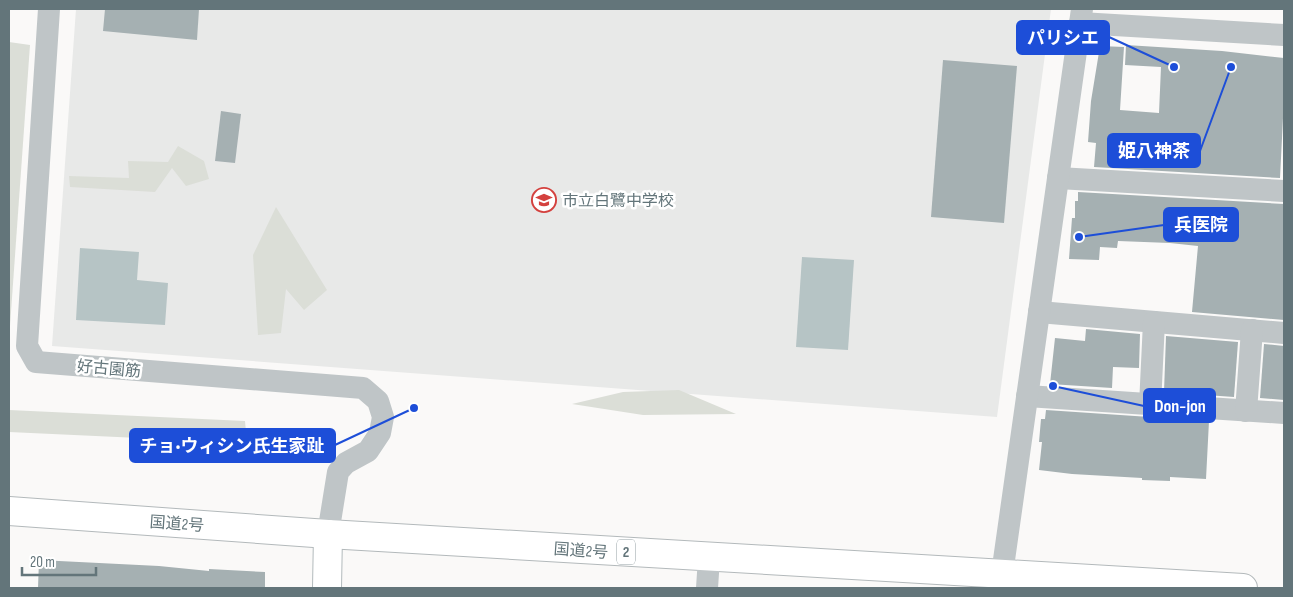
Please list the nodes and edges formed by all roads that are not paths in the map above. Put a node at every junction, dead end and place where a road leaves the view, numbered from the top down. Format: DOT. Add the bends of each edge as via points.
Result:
graph roads {
  1 [pos="50,9"];
  2 [pos="1081,16"];
  3 [pos="1284,34"];
  4 [pos="1058,178"];
  5 [pos="1284,191"];
  6 [pos="1039,312"];
  7 [pos="1154,322"];
  8 [pos="1252,330"];
  9 [pos="1284,333"];
  10 [pos="1027,396"];
  11 [pos="1150,405"];
  12 [pos="1246,411"];
  13 [pos="1284,413"];
  14 [pos="9,511"];
  15 [pos="328,534"];
  16 [pos="709,558"];
  17 [pos="1002,574"];
  18 [pos="1060,583"];
  19 [pos="326,588"];
  20 [pos="707,588"];
  21 [pos="1243,588"];
  1 -- 15 [label="street, 好古園筋" via="27,346 36,362 363,388 378,401 383,417 380,433 368,451 346,463 338,472"];
  2 -- 3 [label="street"];
  2 -- 4 [label="street"];
  4 -- 5 [label="street"];
  4 -- 6 [label="street"];
  6 -- 7 [label="street"];
  6 -- 10 [label="street"];
  7 -- 8 [label="street"];
  7 -- 11 [label="street"];
  8 -- 9 [label="street"];
  8 -- 12 [label="street"];
  10 -- 11 [label="street"];
  10 -- 17 [label="street"];
  11 -- 12 [label="street"];
  12 -- 13 [label="street"];
  14 -- 15 [label="main road, 国道2号 / 2"];
  15 -- 16 [label="main road, 国道2号 / 2"];
  15 -- 19 [label="main road"];
  16 -- 17 [label="main road, 国道2号 / 2"];
  16 -- 20 [label="street"];
  17 -- 18 [label="main road, 国道2号 / 2"];
  18 -- 21 [label="main road, 国道2号 / 2"];
}
